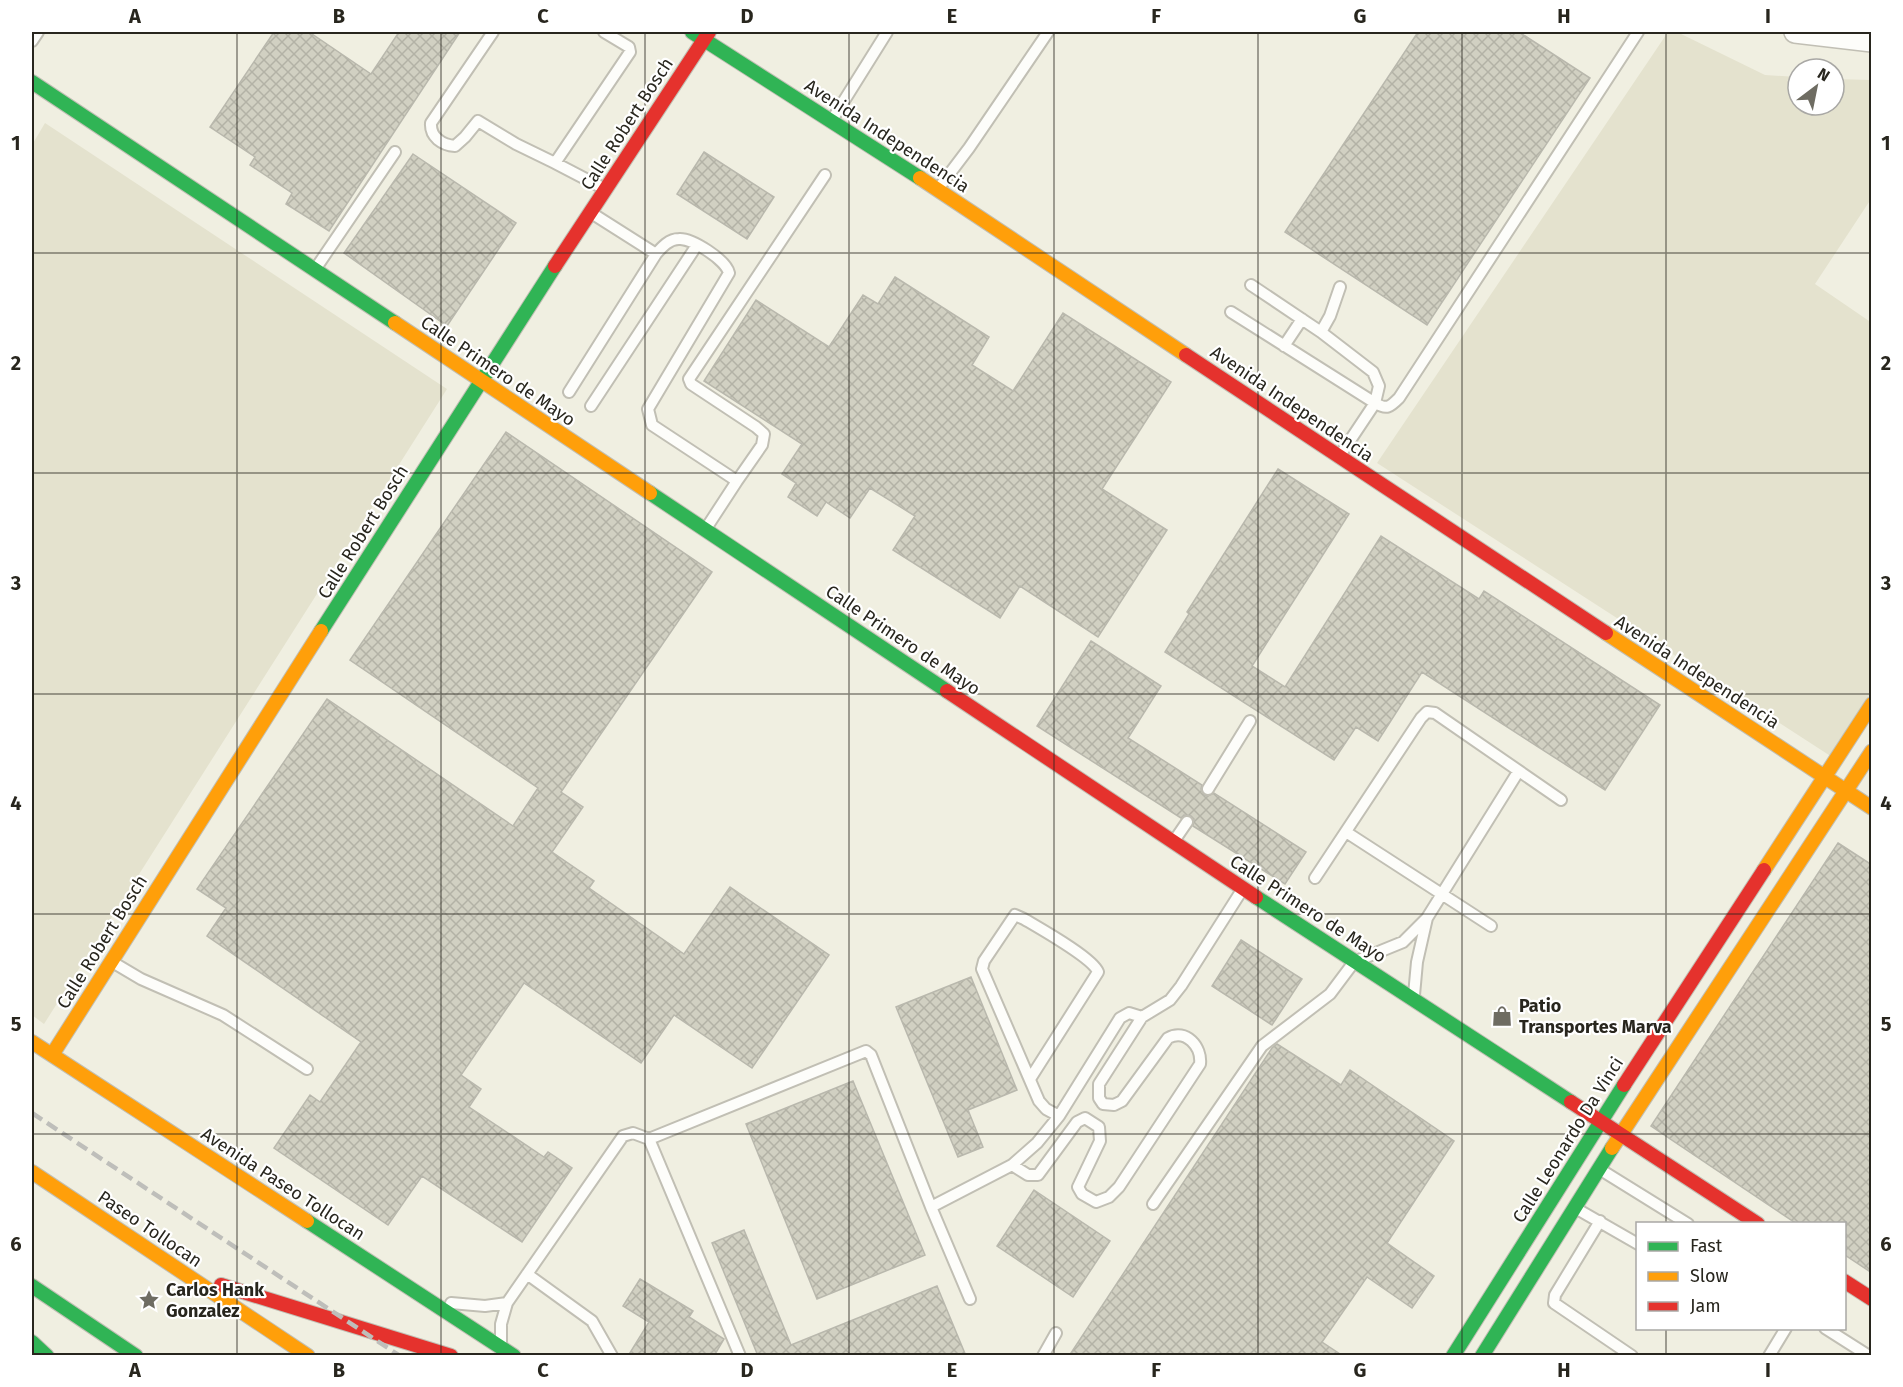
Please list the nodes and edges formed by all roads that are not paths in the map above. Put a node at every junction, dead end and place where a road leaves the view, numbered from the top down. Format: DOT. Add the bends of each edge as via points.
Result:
graph roads {
  1 [pos="38,32"];
  2 [pos="493,32"];
  3 [pos="604,32"];
  4 [pos="692,32"];
  5 [pos="887,32"];
  6 [pos="1048,32"];
  7 [pos="1638,32"];
  8 [pos="1795,32"];
  9 [pos="1805,32"];
  10 [pos="707,36"];
  11 [pos="32,41"];
  12 [pos="1872,41"];
  13 [pos="32,82"];
  14 [pos="831,121"];
  15 [pos="395,152"];
  16 [pos="555,163"];
  17 [pos="825,175"];
  18 [pos="605,189"];
  19 [pos="938,190"];
  20 [pos="590,212"];
  21 [pos="697,245"];
  22 [pos="656,254"];
  23 [pos="314,271"];
  24 [pos="1251,285"];
  25 [pos="1340,287"];
  26 [pos="1231,312"];
  27 [pos="1302,319"];
  28 [pos="1321,332"];
  29 [pos="1284,345"];
  30 [pos="480,381"];
  31 [pos="569,392"];
  32 [pos="1375,403"];
  33 [pos="591,406"];
  34 [pos="1339,457"];
  35 [pos="737,481"];
  36 [pos="705,530"];
  37 [pos="1872,704"];
  38 [pos="1250,722"];
  39 [pos="1872,751"];
  40 [pos="1518,772"];
  41 [pos="1823,777"];
  42 [pos="1208,789"];
  43 [pos="1845,791"];
  44 [pos="1561,800"];
  45 [pos="1872,808"];
  46 [pos="1187,822"];
  47 [pos="1346,832"];
  48 [pos="1174,842"];
  49 [pos="1315,878"];
  50 [pos="1243,888"];
  51 [pos="1442,893"];
  52 [pos="1427,918"];
  53 [pos="1491,926"];
  54 [pos="111,962"];
  55 [pos="1354,962"];
  56 [pos="1413,998"];
  57 [pos="1142,1017"];
  58 [pos="32,1042"];
  59 [pos="52,1055"];
  60 [pos="307,1069"];
  61 [pos="1030,1079"];
  62 [pos="1059,1116"];
  63 [pos="1601,1121"];
  64 [pos="1621,1134"];
  65 [pos="649,1139"];
  66 [pos="1012,1165"];
  67 [pos="1599,1169"];
  68 [pos="32,1172"];
  69 [pos="1153,1204"];
  70 [pos="931,1207"];
  71 [pos="1574,1207"];
  72 [pos="1600,1221"];
  73 [pos="1685,1222"];
  74 [pos="1755,1222"];
  75 [pos="1636,1243"];
  76 [pos="177,1269"];
  77 [pos="527,1274"];
  78 [pos="1846,1284"];
  79 [pos="32,1286"];
  80 [pos="428,1299"];
  81 [pos="970,1299"];
  82 [pos="1872,1299"];
  83 [pos="507,1303"];
  84 [pos="1785,1330"];
  85 [pos="1827,1330"];
  86 [pos="1056,1333"];
  87 [pos="32,1342"];
  88 [pos="501,1347"];
  89 [pos="47,1356"];
  90 [pos="136,1356"];
  91 [pos="308,1356"];
  92 [pos="452,1356"];
  93 [pos="514,1356"];
  94 [pos="612,1356"];
  95 [pos="740,1356"];
  96 [pos="1043,1356"];
  97 [pos="1453,1356"];
  98 [pos="1482,1356"];
  99 [pos="1632,1356"];
  100 [pos="1769,1356"];
  101 [pos="1869,1356"];
  1 -- 11 [label="lane"];
  2 -- 16 [label="lane" via="431,123 432,133 455,146 478,121"];
  3 -- 16 [label="lane" via="629,47 630,52"];
  4 -- 10 [label="main road, Avenida Independencia"];
  5 -- 14 [label="lane"];
  6 -- 19 [label="lane"];
  7 -- 32 [label="lane" via="1399,398 1390,407"];
  8 -- 9 [label="street"];
  9 -- 12 [label="street"];
  10 -- 14 [label="main road, Avenida Independencia"];
  10 -- 18 [label="main road, Calle Robert Bosch"];
  13 -- 23 [label="main road, Calle Primero de Mayo"];
  14 -- 19 [label="main road, Avenida Independencia"];
  15 -- 23 [label="lane"];
  16 -- 18 [label="lane"];
  17 -- 35 [label="lane" via="689,379 764,434 762,445"];
  18 -- 20 [label="main road, Calle Robert Bosch"];
  19 -- 34 [label="main road, Avenida Independencia"];
  20 -- 22 [label="lane"];
  20 -- 30 [label="main road, Calle Robert Bosch"];
  21 -- 22 [label="lane" via="679,239"];
  21 -- 33 [label="lane"];
  21 -- 35 [label="lane" via="725,264 729,273 651,403 649,420"];
  22 -- 31 [label="lane"];
  23 -- 30 [label="main road, Calle Primero de Mayo"];
  24 -- 27 [label="lane"];
  25 -- 28 [label="lane"];
  26 -- 29 [label="lane"];
  27 -- 28 [label="lane"];
  27 -- 29 [label="lane"];
  28 -- 32 [label="lane" via="1373,372 1379,386"];
  29 -- 32 [label="lane"];
  30 -- 36 [label="main road, Calle Primero de Mayo"];
  30 -- 54 [label="main road, Calle Robert Bosch"];
  32 -- 34 [label="lane"];
  34 -- 41 [label="main road, Avenida Independencia"];
  35 -- 36 [label="lane"];
  36 -- 48 [label="main road, Calle Primero de Mayo"];
  37 -- 41 [label="main road, Calle Leonardo Da Vinci"];
  38 -- 42 [label="lane"];
  39 -- 43 [label="main road"];
  40 -- 44 [label="lane"];
  40 -- 47 [label="lane" via="1435,713 1427,712"];
  40 -- 51 [label="lane"];
  41 -- 43 [label="main road, Avenida Independencia"];
  41 -- 63 [label="main road, Calle Leonardo Da Vinci"];
  43 -- 45 [label="main road, Avenida Independencia"];
  43 -- 64 [label="main road"];
  46 -- 48 [label="lane"];
  47 -- 49 [label="lane"];
  47 -- 51 [label="lane"];
  48 -- 50 [label="main road, Calle Primero de Mayo"];
  50 -- 55 [label="main road, Calle Primero de Mayo"];
  50 -- 57 [label="lane" via="1181,986 1170,1000"];
  51 -- 52 [label="lane"];
  51 -- 53 [label="lane"];
  52 -- 55 [label="lane" via="1403,942"];
  52 -- 56 [label="lane"];
  54 -- 59 [label="main road, Calle Robert Bosch"];
  54 -- 60 [label="lane" via="223,1015"];
  55 -- 56 [label="main road, Calle Primero de Mayo"];
  55 -- 69 [label="lane" via="1330,994 1262,1046"];
  56 -- 63 [label="main road, Calle Primero de Mayo"];
  57 -- 62 [label="lane" via="1129,1013 1120,1018"];
  57 -- 66 [label="lane" via="1099,1084 1103,1104 1122,1101 1173,1035 1186,1037 1196,1045 1200,1064 1119,1187 1096,1202 1079,1190 1100,1141 1099,1127 1085,1118 1077,1122 1038,1175 1028,1175"];
  58 -- 59 [label="main road, Avenida Paseo Tollocan"];
  59 -- 80 [label="main road, Avenida Paseo Tollocan"];
  61 -- 61 [label="lane" via="982,969 1015,915 1084,957 1098,972"];
  61 -- 62 [label="lane" via="1042,1105"];
  62 -- 66 [label="lane"];
  63 -- 64 [label="main road, Calle Primero de Mayo"];
  63 -- 97 [label="main road, Calle Leonardo Da Vinci"];
  64 -- 67 [label="main road"];
  64 -- 74 [label="main road, Calle Primero de Mayo"];
  65 -- 70 [label="lane" via="867,1052"];
  65 -- 77 [label="lane" via="633,1133 618,1141"];
  65 -- 95 [label="lane"];
  66 -- 70 [label="lane"];
  67 -- 71 [label="main road"];
  67 -- 73 [label="lane"];
  68 -- 76 [label="main road, Paseo Tollocan"];
  70 -- 81 [label="lane"];
  71 -- 72 [label="lane"];
  71 -- 98 [label="main road"];
  72 -- 75 [label="lane"];
  72 -- 99 [label="lane" via="1555,1295 1554,1303"];
  76 -- 91 [label="main road, Paseo Tollocan"];
  76 -- 92 [label="main road"];
  77 -- 83 [label="lane"];
  77 -- 94 [label="lane" via="592,1321"];
  78 -- 82 [label="main road"];
  79 -- 90 [label="main road"];
  80 -- 83 [label="lane" via="485,1306"];
  80 -- 88 [label="main road, Avenida Paseo Tollocan"];
  83 -- 88 [label="lane" via="501,1324"];
  84 -- 100 [label="lane"];
  85 -- 101 [label="lane"];
  86 -- 96 [label="lane"];
  87 -- 89 [label="main road"];
  88 -- 93 [label="main road, Avenida Paseo Tollocan"];
}
